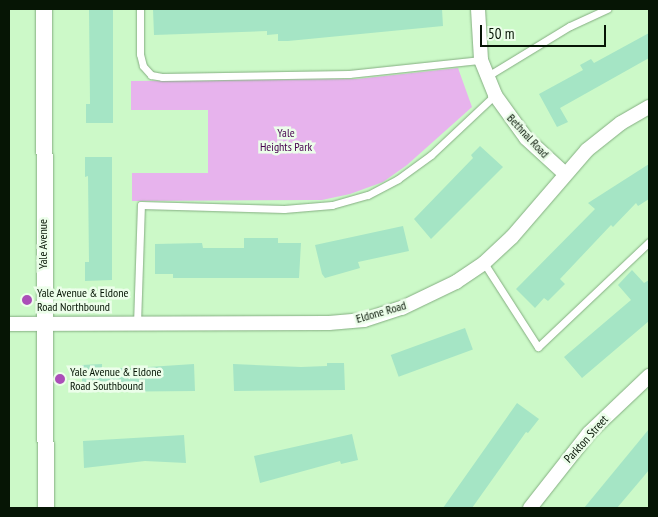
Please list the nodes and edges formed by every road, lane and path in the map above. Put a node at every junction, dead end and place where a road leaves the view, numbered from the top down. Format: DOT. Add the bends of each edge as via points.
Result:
graph roads {
  1 [pos="44,9"];
  2 [pos="140,9"];
  3 [pos="478,9"];
  4 [pos="607,9"];
  5 [pos="481,60"];
  6 [pos="486,77"];
  7 [pos="495,95"];
  8 [pos="649,107"];
  9 [pos="564,173"];
  10 [pos="649,242"];
  11 [pos="484,263"];
  12 [pos="9,324"];
  13 [pos="137,324"];
  14 [pos="43,325"];
  15 [pos="649,376"];
  16 [pos="46,508"];
  17 [pos="530,508"];
  1 -- 14 [label="street, Yale Avenue"];
  2 -- 5 [label="lane" via="143,66 151,75 162,78 349,74"];
  3 -- 5 [label="street, Bethnal Road"];
  4 -- 6 [label="lane" via="570,26"];
  5 -- 6 [label="street, Bethnal Road"];
  6 -- 7 [label="street, Bethnal Road"];
  7 -- 9 [label="street, Bethnal Road" via="526,138"];
  7 -- 13 [label="lane" via="431,155 398,179 368,195 332,205 284,209 141,205"];
  8 -- 9 [label="street, Eldone Road" via="621,123"];
  9 -- 11 [label="street, Eldone Road" via="512,237"];
  10 -- 11 [label="lane" via="538,347"];
  11 -- 13 [label="street, Eldone Road" via="432,295 364,320"];
  12 -- 14 [label="street, Eldone Road"];
  13 -- 14 [label="street, Eldone Road"];
  14 -- 16 [label="street, Yale Avenue"];
  15 -- 17 [label="street, Parkton Street" via="589,433"];
}
